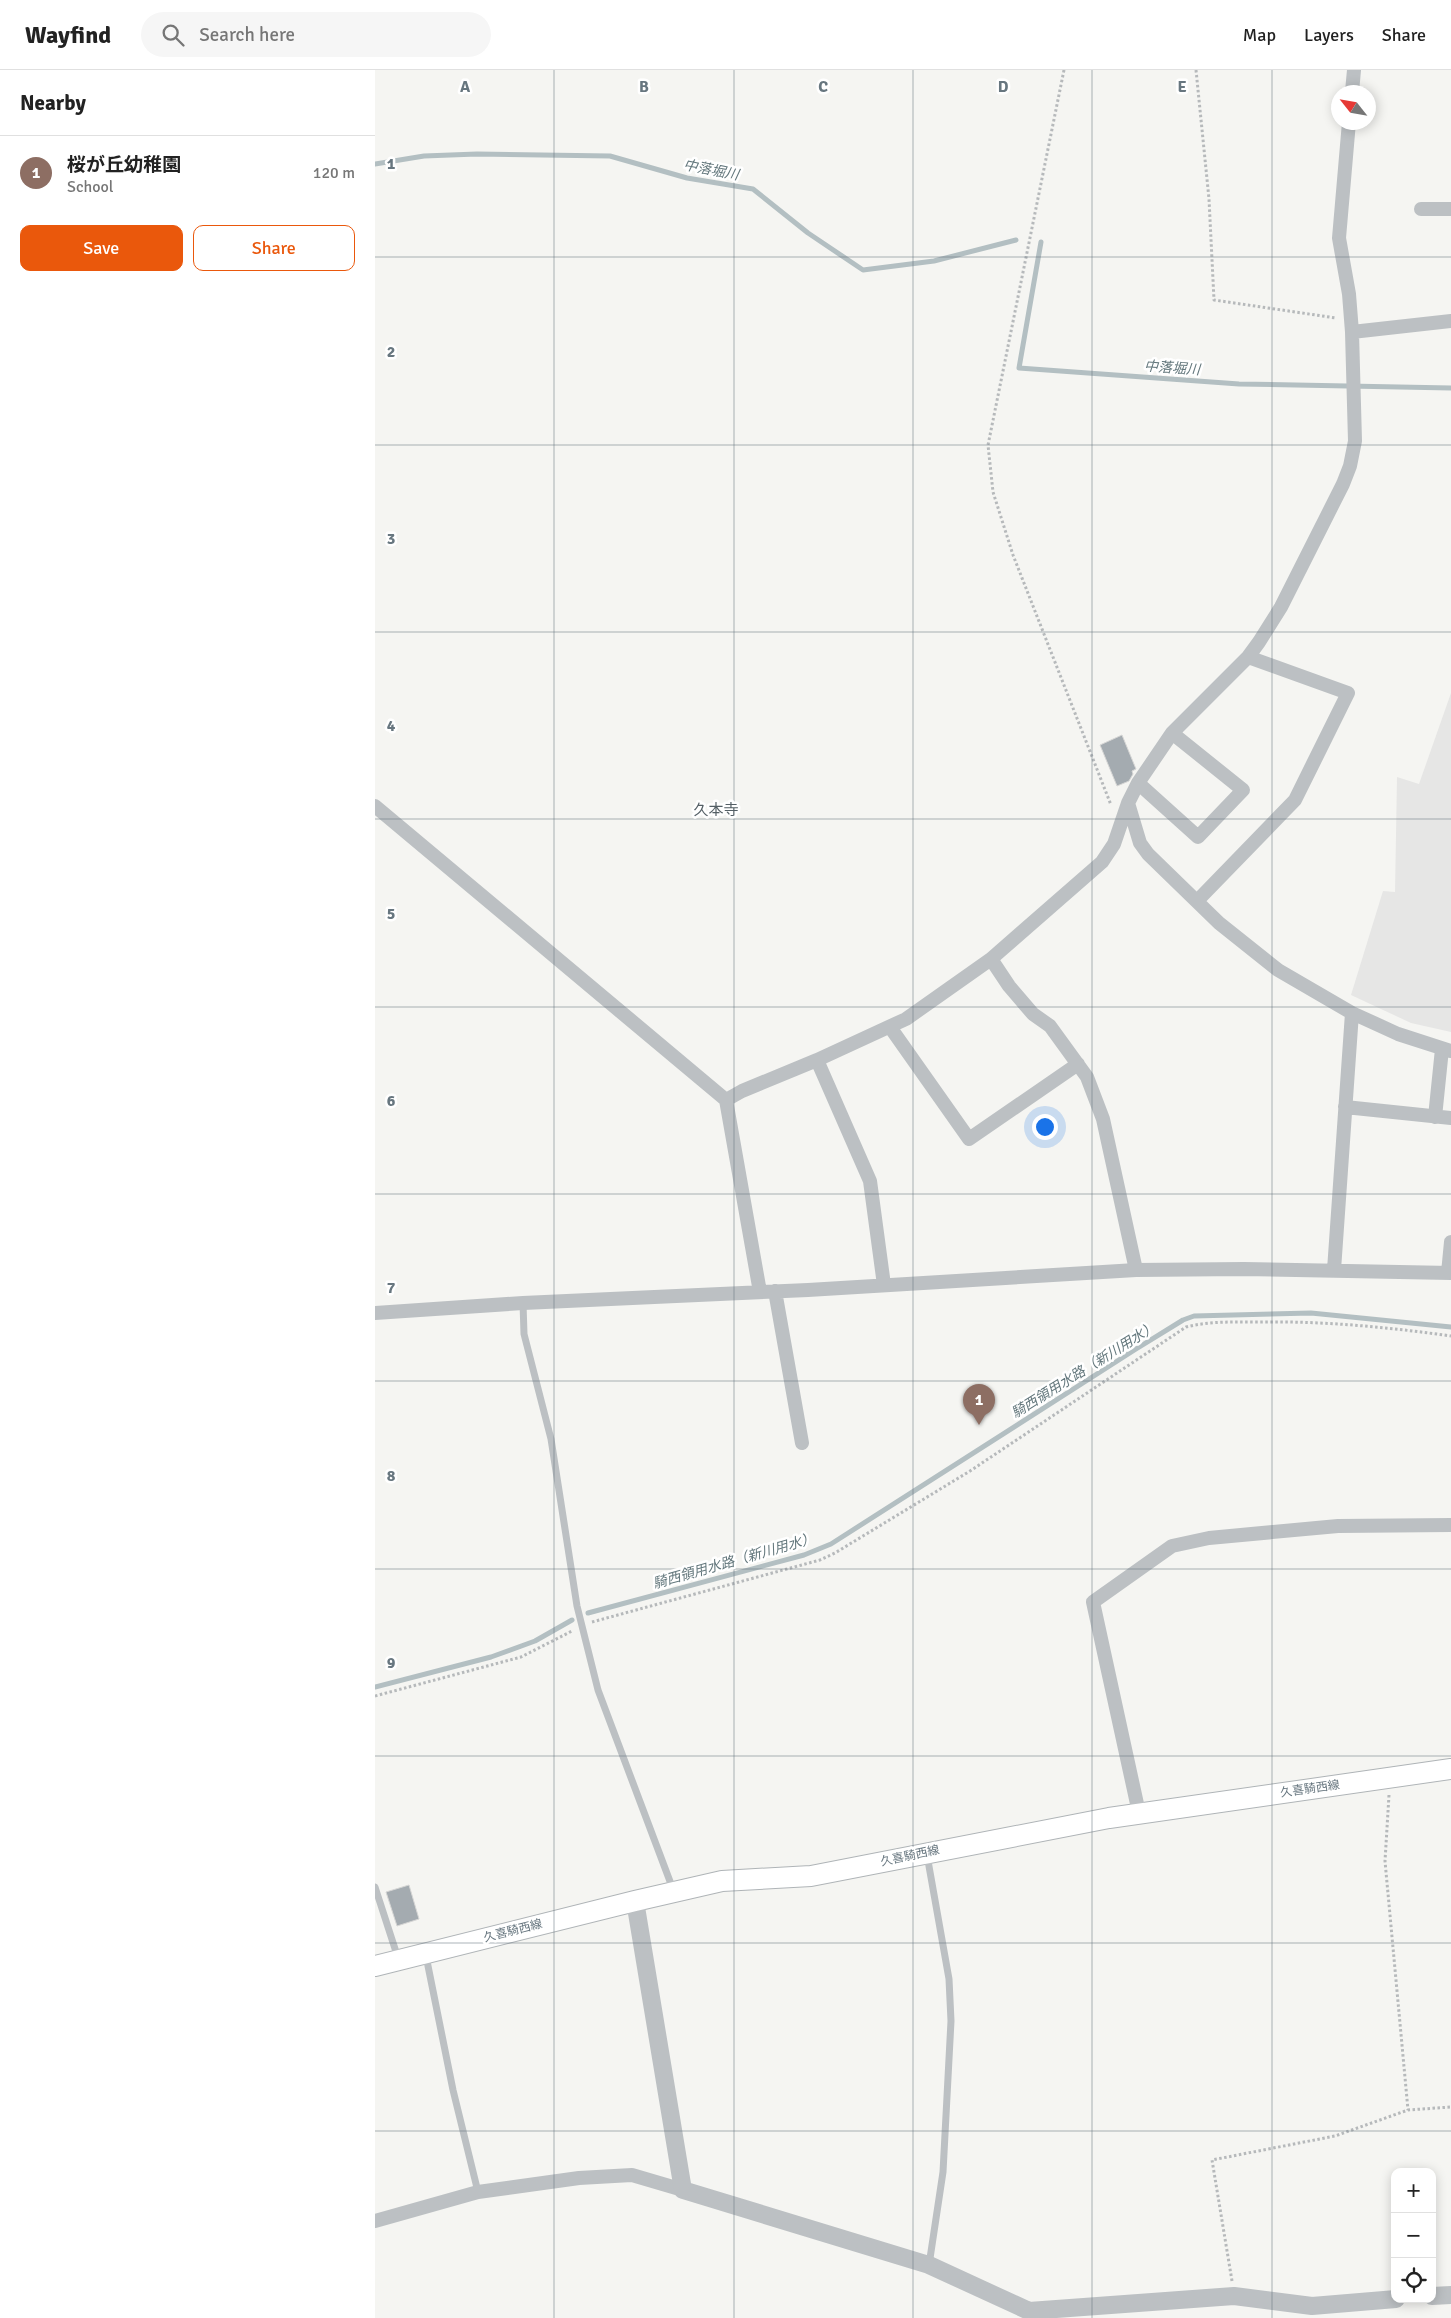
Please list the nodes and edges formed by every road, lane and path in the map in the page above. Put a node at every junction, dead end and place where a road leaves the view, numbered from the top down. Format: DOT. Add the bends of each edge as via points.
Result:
graph roads {
  1 [pos="1064,70"];
  2 [pos="1197,70"];
  3 [pos="1354,70"];
  4 [pos="1353,85"];
  5 [pos="1348,130"];
  6 [pos="1421,209"];
  7 [pos="1451,209"];
  8 [pos="1451,321"];
  9 [pos="1352,326"];
  10 [pos="1248,657"];
  11 [pos="1173,733"];
  12 [pos="1138,782"];
  13 [pos="1128,803"];
  14 [pos="375,806"];
  15 [pos="1120,826"];
  16 [pos="1197,901"];
  17 [pos="991,959"];
  18 [pos="1352,1013"];
  19 [pos="890,1027"];
  20 [pos="1446,1050"];
  21 [pos="817,1060"];
  22 [pos="1078,1064"];
  23 [pos="726,1100"];
  24 [pos="1345,1107"];
  25 [pos="1435,1117"];
  26 [pos="1451,1118"];
  27 [pos="1451,1242"];
  28 [pos="1135,1270"];
  29 [pos="1334,1270"];
  30 [pos="1449,1273"];
  31 [pos="884,1285"];
  32 [pos="775,1291"];
  33 [pos="760,1292"];
  34 [pos="523,1303"];
  35 [pos="375,1313"];
  36 [pos="1451,1336"];
  37 [pos="802,1443"];
  38 [pos="1451,1525"];
  39 [pos="582,1626"];
  40 [pos="375,1696"];
  41 [pos="1451,1769"];
  42 [pos="1389,1778"];
  43 [pos="1139,1813"];
  44 [pos="926,1852"];
  45 [pos="375,1887"];
  46 [pos="674,1892"];
  47 [pos="635,1901"];
  48 [pos="425,1952"];
  49 [pos="399,1960"];
  50 [pos="375,1966"];
  51 [pos="1451,2108"];
  52 [pos="1408,2110"];
  53 [pos="683,2190"];
  54 [pos="478,2192"];
  55 [pos="375,2221"];
  56 [pos="929,2266"];
  57 [pos="1451,2295"];
  58 [pos="1234,2296"];
  59 [pos="1436,2296"];
  60 [pos="1391,2299"];
  61 [pos="1054,2314"];
  1 -- 15 [label="path" via="988,445 993,492 1013,555"];
  2 -- 9 [label="path" via="1214,300"];
  3 -- 4 [label="street"];
  5 -- 9 [label="street" via="1339,238"];
  6 -- 7 [label="street"];
  8 -- 9 [label="street"];
  9 -- 10 [label="street" via="1355,441 1349,466 1281,607"];
  10 -- 11 [label="street"];
  10 -- 16 [label="street" via="1348,693 1295,800"];
  11 -- 12 [label="street"];
  11 -- 12 [label="street" via="1243,790 1198,837"];
  12 -- 13 [label="street"];
  13 -- 15 [label="street"];
  13 -- 16 [label="street" via="1140,843"];
  14 -- 23 [label="street"];
  15 -- 17 [label="street" via="1114,844 1102,862"];
  16 -- 18 [label="street" via="1278,970"];
  17 -- 19 [label="street"];
  17 -- 22 [label="street" via="1009,986 1033,1014 1049,1026"];
  18 -- 20 [label="street" via="1398,1034"];
  18 -- 24 [label="street"];
  19 -- 21 [label="street"];
  19 -- 22 [label="street" via="969,1139"];
  20 -- 25 [label="street"];
  21 -- 23 [label="street"];
  21 -- 31 [label="street" via="870,1182"];
  22 -- 28 [label="street" via="1087,1077 1103,1119"];
  23 -- 33 [label="street"];
  24 -- 25 [label="street"];
  24 -- 29 [label="street"];
  25 -- 26 [label="street"];
  27 -- 30 [label="street"];
  28 -- 29 [label="street"];
  28 -- 31 [label="street"];
  29 -- 30 [label="street"];
  31 -- 32 [label="street"];
  32 -- 33 [label="street"];
  32 -- 37 [label="street"];
  33 -- 34 [label="street"];
  34 -- 35 [label="street"];
  34 -- 39 [label="lane" via="524,1334 551,1438"];
  36 -- 39 [label="path" via="1309,1321 1215,1322 1186,1327 970,1471 835,1553"];
  38 -- 43 [label="street" via="1338,1526 1209,1538 1172,1546 1093,1602"];
  39 -- 40 [label="path" via="521,1657"];
  39 -- 46 [label="lane" via="597,1690"];
  41 -- 42 [label="main road, 久喜騎西線"];
  42 -- 43 [label="main road, 久喜騎西線"];
  42 -- 52 [label="path" via="1385,1862"];
  43 -- 44 [label="main road, 久喜騎西線"];
  44 -- 46 [label="main road, 久喜騎西線" via="811,1876 722,1881"];
  44 -- 56 [label="lane" via="949,1979 951,2021 943,2172"];
  45 -- 49 [label="lane"];
  46 -- 47 [label="main road, 久喜騎西線"];
  47 -- 48 [label="main road, 久喜騎西線"];
  47 -- 53 [label="street"];
  48 -- 49 [label="main road, 久喜騎西線"];
  48 -- 54 [label="lane"];
  49 -- 50 [label="main road, 久喜騎西線"];
  51 -- 52 [label="path"];
  52 -- 58 [label="path" via="1335,2136 1212,2160"];
  53 -- 54 [label="street" via="632,2175 579,2178"];
  53 -- 56 [label="street"];
  54 -- 55 [label="street"];
  56 -- 61 [label="street" via="1029,2311"];
  57 -- 59 [label="street"];
  58 -- 60 [label="street" via="1312,2306"];
  58 -- 61 [label="street"];
}
